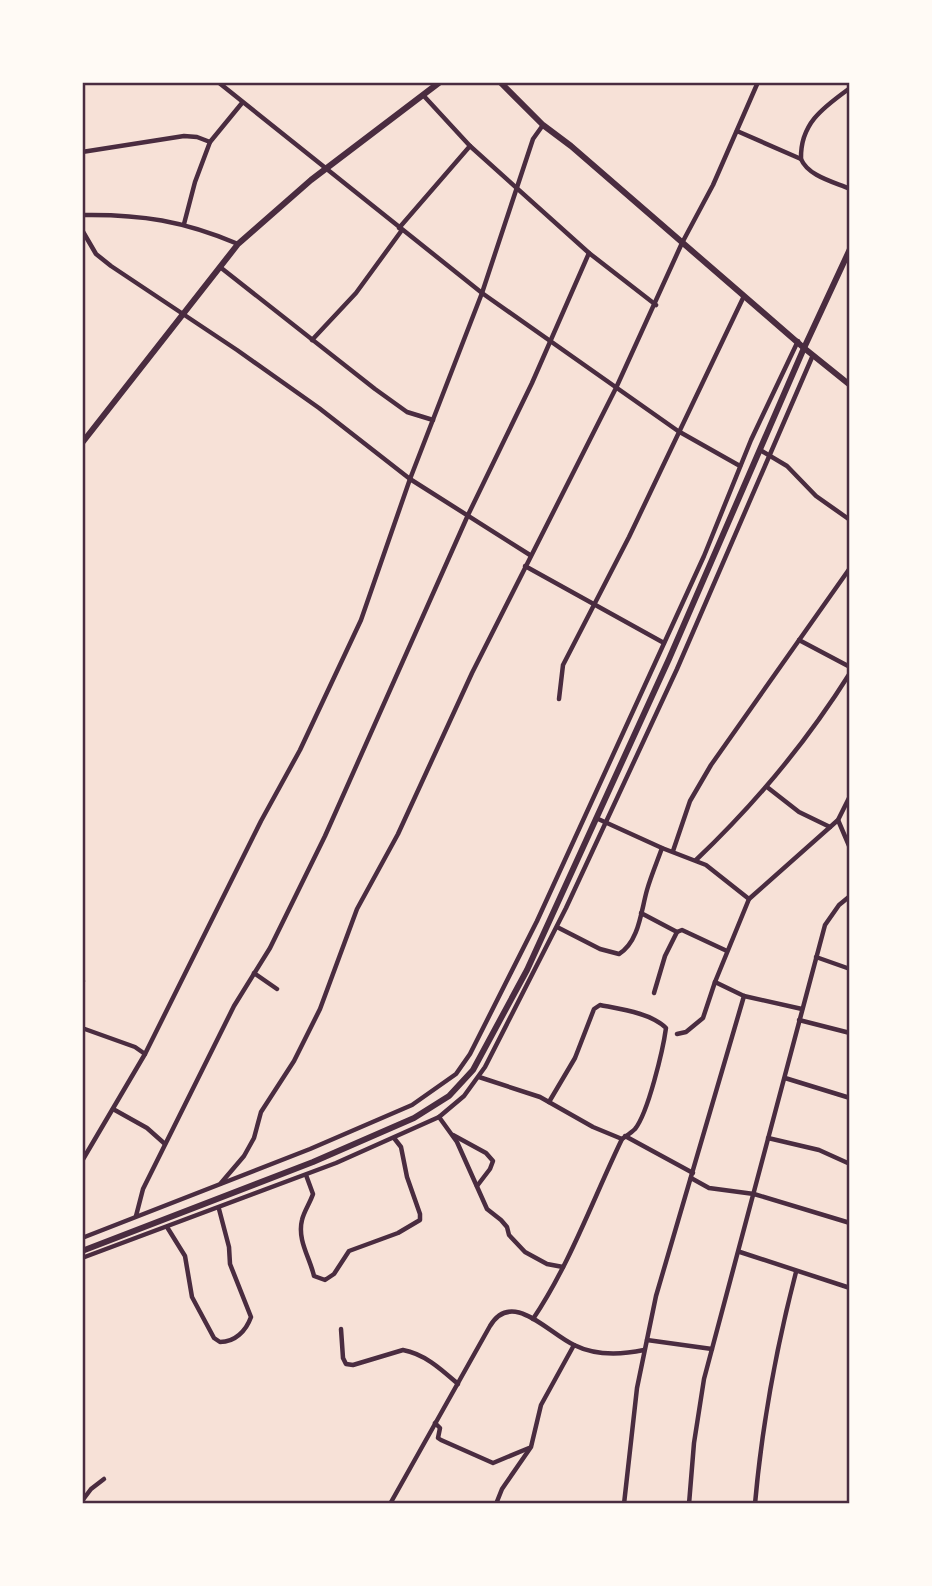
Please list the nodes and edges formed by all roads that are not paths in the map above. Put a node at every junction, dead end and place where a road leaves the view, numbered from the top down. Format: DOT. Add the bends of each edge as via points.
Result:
graph roads {
  1 [pos="218,82"];
  2 [pos="440,82"];
  3 [pos="500,82"];
  4 [pos="758,82"];
  5 [pos="850,88"];
  6 [pos="423,95"];
  7 [pos="242,103"];
  8 [pos="543,125"];
  9 [pos="737,131"];
  10 [pos="210,142"];
  11 [pos="470,146"];
  12 [pos="82,152"];
  13 [pos="802,159"];
  14 [pos="327,169"];
  15 [pos="517,186"];
  16 [pos="850,189"];
  17 [pos="82,215"];
  18 [pos="184,224"];
  19 [pos="400,229"];
  20 [pos="82,230"];
  21 [pos="682,243"];
  22 [pos="239,244"];
  23 [pos="850,249"];
  24 [pos="589,253"];
  25 [pos="220,267"];
  26 [pos="482,293"];
  27 [pos="744,296"];
  28 [pos="656,305"];
  29 [pos="183,313"];
  30 [pos="312,340"];
  31 [pos="549,341"];
  32 [pos="798,341"];
  33 [pos="804,348"];
  34 [pos="814,354"];
  35 [pos="850,385"];
  36 [pos="616,388"];
  37 [pos="433,420"];
  38 [pos="678,431"];
  39 [pos="82,443"];
  40 [pos="760,450"];
  41 [pos="769,454"];
  42 [pos="740,466"];
  43 [pos="410,479"];
  44 [pos="468,515"];
  45 [pos="850,520"];
  46 [pos="530,555"];
  47 [pos="525,566"];
  48 [pos="850,568"];
  49 [pos="594,606"];
  50 [pos="799,640"];
  51 [pos="664,643"];
  52 [pos="850,667"];
  53 [pos="849,675"];
  54 [pos="559,699"];
  55 [pos="767,787"];
  56 [pos="850,796"];
  57 [pos="596,818"];
  58 [pos="838,820"];
  59 [pos="606,823"];
  60 [pos="830,827"];
  61 [pos="662,848"];
  62 [pos="850,848"];
  63 [pos="673,851"];
  64 [pos="696,859"];
  65 [pos="850,896"];
  66 [pos="750,899"];
  67 [pos="641,913"];
  68 [pos="557,927"];
  69 [pos="677,932"];
  70 [pos="727,951"];
  71 [pos="816,957"];
  72 [pos="850,969"];
  73 [pos="254,973"];
  74 [pos="715,982"];
  75 [pos="277,989"];
  76 [pos="654,993"];
  77 [pos="744,996"];
  78 [pos="802,1009"];
  79 [pos="799,1020"];
  80 [pos="82,1028"];
  81 [pos="850,1033"];
  82 [pos="677,1034"];
  83 [pos="145,1054"];
  84 [pos="473,1070"];
  85 [pos="480,1075"];
  86 [pos="785,1078"];
  87 [pos="850,1098"];
  88 [pos="549,1102"];
  89 [pos="113,1110"];
  90 [pos="439,1117"];
  91 [pos="453,1134"];
  92 [pos="394,1138"];
  93 [pos="623,1138"];
  94 [pos="768,1138"];
  95 [pos="165,1144"];
  96 [pos="82,1161"];
  97 [pos="850,1164"];
  98 [pos="306,1175"];
  99 [pos="692,1176"];
  100 [pos="221,1183"];
  101 [pos="477,1186"];
  102 [pos="754,1194"];
  103 [pos="219,1209"];
  104 [pos="136,1217"];
  105 [pos="850,1223"];
  106 [pos="167,1227"];
  107 [pos="82,1238"];
  108 [pos="82,1251"];
  109 [pos="740,1252"];
  110 [pos="82,1258"];
  111 [pos="562,1268"];
  112 [pos="796,1272"];
  113 [pos="850,1288"];
  114 [pos="533,1319"];
  115 [pos="341,1329"];
  116 [pos="647,1340"];
  117 [pos="573,1345"];
  118 [pos="712,1349"];
  119 [pos="644,1350"];
  120 [pos="458,1384"];
  121 [pos="435,1423"];
  122 [pos="531,1447"];
  123 [pos="104,1479"];
  124 [pos="82,1501"];
  125 [pos="390,1504"];
  126 [pos="496,1504"];
  127 [pos="624,1504"];
  128 [pos="689,1504"];
  129 [pos="755,1504"];
  1 -- 7 [label="street"];
  2 -- 6 [label="main road"];
  3 -- 8 [label="main road"];
  4 -- 9 [label="street"];
  5 -- 13 [label="street" via="819,110 807,133"];
  6 -- 11 [label="street"];
  6 -- 14 [label="main road"];
  7 -- 10 [label="street"];
  7 -- 14 [label="street"];
  8 -- 15 [label="street"];
  8 -- 21 [label="main road"];
  9 -- 13 [label="street"];
  9 -- 21 [label="street"];
  10 -- 12 [label="street" via="184,136"];
  10 -- 18 [label="street"];
  11 -- 15 [label="street"];
  11 -- 19 [label="street"];
  13 -- 16 [label="street" via="815,174"];
  14 -- 19 [label="street"];
  14 -- 22 [label="main road"];
  15 -- 24 [label="street"];
  15 -- 26 [label="street"];
  17 -- 18 [label="street" via="124,214"];
  18 -- 22 [label="street"];
  19 -- 26 [label="street"];
  19 -- 30 [label="street" via="356,293"];
  20 -- 29 [label="street" via="96,254"];
  21 -- 27 [label="main road"];
  21 -- 28 [label="street"];
  22 -- 25 [label="main road"];
  23 -- 33 [label="main road"];
  24 -- 28 [label="street"];
  24 -- 31 [label="street"];
  25 -- 29 [label="main road"];
  25 -- 30 [label="street"];
  26 -- 31 [label="street"];
  26 -- 37 [label="street"];
  27 -- 32 [label="main road"];
  27 -- 38 [label="street"];
  28 -- 36 [label="street"];
  29 -- 39 [label="main road"];
  29 -- 43 [label="street" via="319,408"];
  30 -- 37 [label="street" via="407,412"];
  31 -- 36 [label="street"];
  31 -- 44 [label="street"];
  32 -- 33 [label="main road"];
  32 -- 42 [label="street"];
  33 -- 34 [label="main road"];
  33 -- 40 [label="main road"];
  34 -- 35 [label="main road"];
  34 -- 41 [label="street"];
  36 -- 38 [label="street"];
  36 -- 46 [label="street"];
  37 -- 43 [label="street"];
  38 -- 42 [label="street"];
  38 -- 49 [label="street"];
  40 -- 41 [label="street"];
  40 -- 57 [label="main road"];
  41 -- 45 [label="street"];
  41 -- 59 [label="street"];
  42 -- 51 [label="street"];
  43 -- 44 [label="street"];
  43 -- 83 [label="street" via="361,620 333,683"];
  44 -- 46 [label="street"];
  44 -- 73 [label="street" via="325,836"];
  46 -- 47 [label="street"];
  47 -- 49 [label="street"];
  47 -- 100 [label="street" via="398,834 357,909 320,1009 261,1112 244,1156"];
  48 -- 50 [label="street"];
  49 -- 51 [label="street"];
  49 -- 54 [label="street" via="564,665"];
  50 -- 52 [label="street"];
  50 -- 63 [label="street" via="699,784"];
  51 -- 100 [label="street" via="537,921 456,1074 412,1105"];
  53 -- 55 [label="street"];
  55 -- 60 [label="street" via="805,816"];
  55 -- 64 [label="street"];
  56 -- 58 [label="street"];
  57 -- 59 [label="street"];
  57 -- 84 [label="main road" via="527,970"];
  58 -- 60 [label="street"];
  58 -- 62 [label="street"];
  59 -- 61 [label="street"];
  59 -- 68 [label="street"];
  60 -- 66 [label="street"];
  61 -- 63 [label="street"];
  61 -- 67 [label="street"];
  63 -- 64 [label="street"];
  64 -- 66 [label="street"];
  65 -- 71 [label="street" via="825,925"];
  66 -- 70 [label="street"];
  67 -- 68 [label="street" via="632,940 619,954"];
  67 -- 69 [label="street"];
  68 -- 85 [label="street"];
  69 -- 70 [label="street" via="682,930"];
  69 -- 76 [label="street"];
  70 -- 74 [label="street"];
  71 -- 72 [label="street"];
  71 -- 78 [label="street"];
  73 -- 75 [label="street"];
  73 -- 95 [label="street"];
  74 -- 77 [label="street"];
  74 -- 82 [label="street" via="700,1023"];
  77 -- 78 [label="street"];
  77 -- 99 [label="street"];
  78 -- 79 [label="street"];
  79 -- 81 [label="street"];
  79 -- 86 [label="street"];
  80 -- 83 [label="street"];
  83 -- 89 [label="street"];
  84 -- 85 [label="street"];
  84 -- 108 [label="main road" via="449,1096 414,1118"];
  85 -- 88 [label="street"];
  85 -- 90 [label="street"];
  86 -- 87 [label="street"];
  86 -- 94 [label="street"];
  88 -- 93 [label="street"];
  88 -- 93 [label="street" via="575,1058 594,1009 600,1005 663,1024 664,1039 645,1104 635,1129"];
  89 -- 95 [label="street" via="147,1128"];
  89 -- 96 [label="street"];
  90 -- 91 [label="street"];
  90 -- 92 [label="street"];
  91 -- 101 [label="street"];
  91 -- 101 [label="street" via="493,1161"];
  92 -- 98 [label="street"];
  92 -- 98 [label="street" via="402,1150 419,1220 349,1251 325,1280 314,1276 302,1241 301,1222 313,1194"];
  93 -- 99 [label="street"];
  93 -- 111 [label="street"];
  94 -- 97 [label="street" via="819,1150"];
  94 -- 102 [label="street"];
  95 -- 104 [label="street" via="143,1189"];
  98 -- 103 [label="street"];
  99 -- 102 [label="street" via="709,1188"];
  99 -- 116 [label="street"];
  100 -- 104 [label="street"];
  101 -- 111 [label="street" via="487,1209 525,1252"];
  102 -- 105 [label="street"];
  102 -- 109 [label="street"];
  103 -- 106 [label="street"];
  103 -- 106 [label="street" via="230,1264 251,1314 238,1337 230,1341 220,1342 210,1332 192,1297 185,1256"];
  104 -- 107 [label="street"];
  106 -- 110 [label="street"];
  109 -- 112 [label="street"];
  109 -- 118 [label="street"];
  111 -- 114 [label="street"];
  112 -- 113 [label="street"];
  112 -- 129 [label="street" via="765,1413"];
  114 -- 117 [label="street"];
  114 -- 120 [label="street" via="509,1310 496,1316"];
  115 -- 120 [label="street" via="345,1364 353,1366 403,1350 434,1364"];
  116 -- 118 [label="street"];
  116 -- 119 [label="street"];
  117 -- 119 [label="street" via="608,1354"];
  117 -- 122 [label="street" via="541,1405"];
  118 -- 128 [label="street" via="694,1443"];
  119 -- 127 [label="street"];
  120 -- 121 [label="street"];
  121 -- 122 [label="street" via="440,1440 494,1462"];
  121 -- 125 [label="street"];
  122 -- 126 [label="street"];
  123 -- 124 [label="street"];
}
